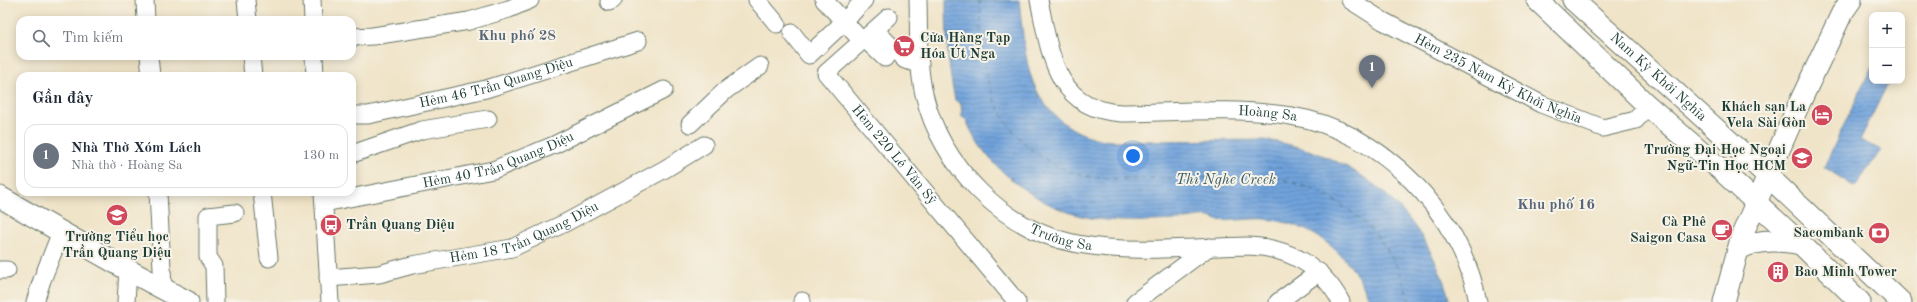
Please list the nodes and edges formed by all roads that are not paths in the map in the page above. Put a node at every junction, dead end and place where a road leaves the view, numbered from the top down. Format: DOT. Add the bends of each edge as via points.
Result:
graph roads {
  1 [pos="145,0"];
  2 [pos="246,0"];
  3 [pos="312,0"];
  4 [pos="530,0"];
  5 [pos="824,0"];
  6 [pos="864,0"];
  7 [pos="918,0"];
  8 [pos="1039,0"];
  9 [pos="1350,0"];
  10 [pos="1537,0"];
  11 [pos="1573,0"];
  12 [pos="1851,0"];
  13 [pos="762,2"];
  14 [pos="146,16"];
  15 [pos="248,16"];
  16 [pos="313,16"];
  17 [pos="890,17"];
  18 [pos="844,22"];
  19 [pos="777,24"];
  20 [pos="792,33"];
  21 [pos="356,37"];
  22 [pos="867,37"];
  23 [pos="638,41"];
  24 [pos="884,58"];
  25 [pos="149,60"];
  26 [pos="251,60"];
  27 [pos="314,60"];
  28 [pos="920,64"];
  29 [pos="760,66"];
  30 [pos="150,72"];
  31 [pos="253,72"];
  32 [pos="315,72"];
  33 [pos="664,90"];
  34 [pos="1647,105"];
  35 [pos="356,116"];
  36 [pos="488,119"];
  37 [pos="690,124"];
  38 [pos="704,146"];
  39 [pos="356,153"];
  40 [pos="1768,176"];
  41 [pos="356,193"];
  42 [pos="158,196"];
  43 [pos="262,196"];
  44 [pos="335,196"];
  45 [pos="0,197"];
  46 [pos="323,198"];
  47 [pos="1756,203"];
  48 [pos="236,213"];
  49 [pos="61,232"];
  50 [pos="1801,244"];
  51 [pos="1209,247"];
  52 [pos="1739,249"];
  53 [pos="268,258"];
  54 [pos="128,270"];
  55 [pos="1319,272"];
  56 [pos="328,278"];
  57 [pos="163,288"];
  58 [pos="184,301"];
  59 [pos="35,302"];
  60 [pos="126,302"];
  61 [pos="215,302"];
  62 [pos="330,302"];
  63 [pos="1017,302"];
  64 [pos="1135,302"];
  65 [pos="1278,302"];
  66 [pos="1342,302"];
  67 [pos="1478,302"];
  68 [pos="1724,302"];
  69 [pos="1860,302"];
  70 [pos="1901,302"];
  1 -- 14 [label="street"];
  2 -- 15 [label="street"];
  3 -- 16 [label="street"];
  4 -- 21 [label="street" via="509,10 469,21"];
  5 -- 18 [label="street"];
  6 -- 18 [label="street"];
  7 -- 28 [label="street, Trường Sa"];
  8 -- 67 [label="street, Hoàng Sa" via="1055,67 1068,89 1086,105 1121,113 1249,112 1292,116 1340,132 1381,156 1414,183 1442,217 1463,255"];
  9 -- 34 [label="street, Hẻm 235 Nam Kỳ Khởi Nghĩa" via="1383,21 1541,104 1604,128 1636,120"];
  10 -- 34 [label="main road, Nam Kỳ Khởi Nghĩa"];
  11 -- 40 [label="main road, Nam Kỳ Khởi Nghĩa"];
  12 -- 40 [label="main road" via="1842,13"];
  13 -- 19 [label="street"];
  17 -- 22 [label="street, Hẻm 220 Lê Văn Sỹ"];
  18 -- 20 [label="street" via="809,55"];
  18 -- 22 [label="street"];
  22 -- 24 [label="street"];
  22 -- 28 [label="street" via="905,60"];
  22 -- 63 [label="street, Hẻm 220 Lê Văn Sỹ" via="826,73"];
  23 -- 35 [label="street, Hẻm 46 Trần Quang Diệu" via="486,89"];
  25 -- 30 [label="street"];
  26 -- 31 [label="street"];
  27 -- 32 [label="street"];
  28 -- 51 [label="street, Trường Sa" via="928,108 949,153 978,189 1017,221 1043,234 1094,246"];
  29 -- 37 [label="street" via="726,90"];
  33 -- 41 [label="street, Hẻm 40 Trần Quang Diệu" via="554,146 493,170"];
  34 -- 47 [label="main road, Nam Kỳ Khởi Nghĩa"];
  36 -- 39 [label="street, Hẻm 46 Trần Quang Diệu" via="422,130"];
  38 -- 56 [label="street, Hẻm 18 Trần Quang Diệu" via="565,223 512,248 412,265 379,274"];
  40 -- 47 [label="main road"];
  40 -- 70 [label="main road, Nam Kỳ Khởi Nghĩa"];
  42 -- 57 [label="street"];
  43 -- 53 [label="street"];
  44 -- 46 [label="street, Hẻm 40 Trần Quang Diệu"];
  45 -- 49 [label="main road"];
  46 -- 56 [label="street"];
  47 -- 50 [label="main road, Nam Kỳ Khởi Nghĩa"];
  47 -- 52 [label="main road"];
  48 -- 61 [label="street" via="208,216 208,257 214,266"];
  49 -- 54 [label="main road"];
  49 -- 59 [label="street"];
  50 -- 52 [label="main road" via="1777,241 1747,245"];
  50 -- 69 [label="main road, Nam Kỳ Khởi Nghĩa"];
  51 -- 55 [label="street, Trường Sa" via="1263,246 1301,259"];
  51 -- 64 [label="street"];
  52 -- 68 [label="main road"];
  54 -- 57 [label="main road"];
  54 -- 60 [label="street"];
  55 -- 65 [label="street"];
  55 -- 66 [label="street, Trường Sa"];
  56 -- 62 [label="street"];
  57 -- 58 [label="main road"];
}
